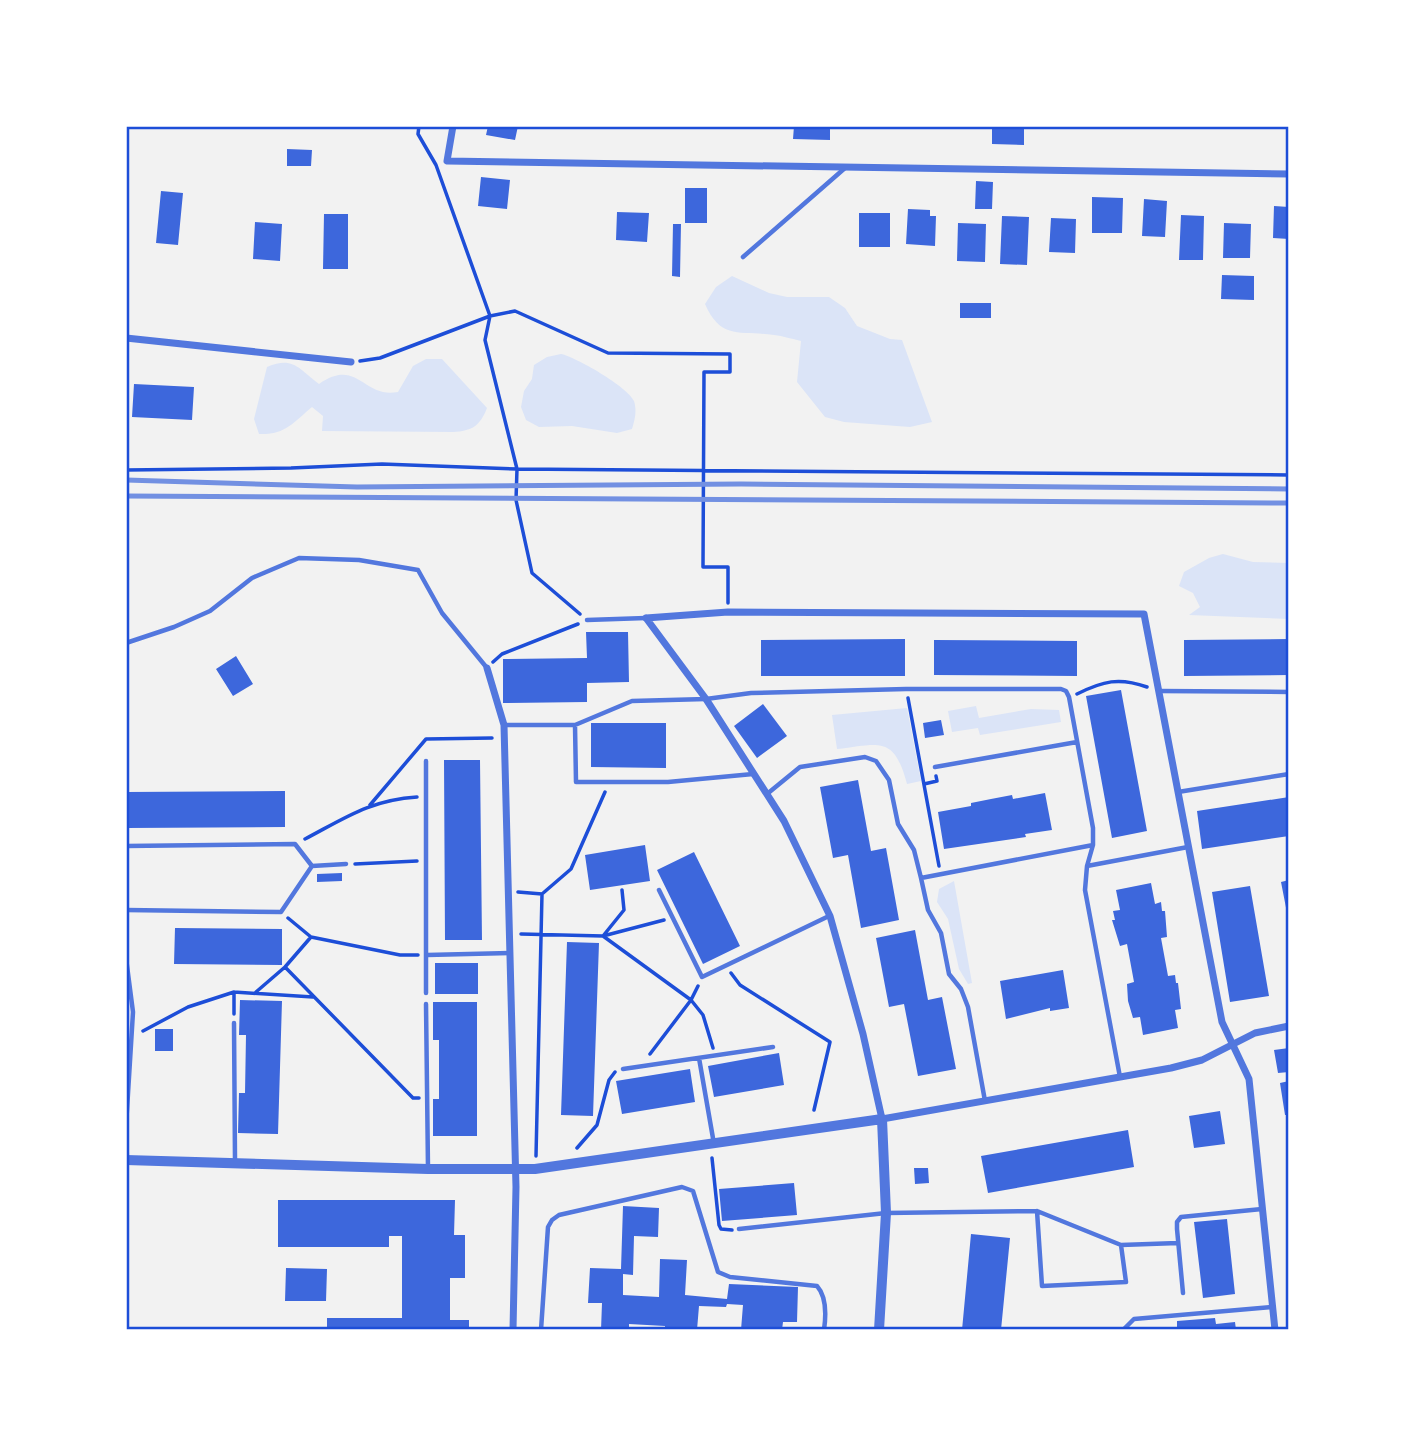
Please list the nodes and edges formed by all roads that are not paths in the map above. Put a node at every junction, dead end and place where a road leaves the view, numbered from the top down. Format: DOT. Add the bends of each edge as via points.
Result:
graph roads {
  1 [pos="453,126"];
  2 [pos="846,167"];
  3 [pos="1289,174"];
  4 [pos="743,257"];
  5 [pos="126,338"];
  6 [pos="351,362"];
  7 [pos="646,618"];
  8 [pos="587,620"];
  9 [pos="126,643"];
  10 [pos="487,668"];
  11 [pos="1158,691"];
  12 [pos="1289,692"];
  13 [pos="706,699"];
  14 [pos="505,725"];
  15 [pos="575,725"];
  16 [pos="1077,742"];
  17 [pos="426,761"];
  18 [pos="935,767"];
  19 [pos="753,774"];
  20 [pos="1289,774"];
  21 [pos="1178,792"];
  22 [pos="767,795"];
  23 [pos="1093,845"];
  24 [pos="126,846"];
  25 [pos="1188,847"];
  26 [pos="346,864"];
  27 [pos="312,866"];
  28 [pos="1087,866"];
  29 [pos="921,878"];
  30 [pos="659,890"];
  31 [pos="126,910"];
  32 [pos="830,916"];
  33 [pos="511,953"];
  34 [pos="426,955"];
  35 [pos="126,958"];
  36 [pos="426,993"];
  37 [pos="426,1004"];
  38 [pos="234,1023"];
  39 [pos="1289,1026"];
  40 [pos="1233,1043"];
  41 [pos="773,1047"];
  42 [pos="699,1058"];
  43 [pos="623,1069"];
  44 [pos="1120,1077"];
  45 [pos="985,1101"];
  46 [pos="882,1119"];
  47 [pos="712,1145"];
  48 [pos="127,1160"];
  49 [pos="235,1162"];
  50 [pos="428,1168"];
  51 [pos="516,1169"];
  52 [pos="1262,1209"];
  53 [pos="1037,1210"];
  54 [pos="886,1213"];
  55 [pos="739,1229"];
  56 [pos="1178,1243"];
  57 [pos="1121,1245"];
  58 [pos="1183,1293"];
  59 [pos="1272,1307"];
  60 [pos="513,1330"];
  61 [pos="541,1330"];
  62 [pos="824,1330"];
  63 [pos="879,1330"];
  64 [pos="1124,1330"];
  65 [pos="1275,1330"];
  1 -- 2 [label="street" via="447,161"];
  2 -- 3 [label="street"];
  2 -- 4 [label="lane"];
  5 -- 6 [label="street"];
  7 -- 8 [label="lane"];
  7 -- 11 [label="street" via="728,612 1144,614"];
  7 -- 13 [label="street"];
  9 -- 10 [label="lane" via="210,611 252,578 299,558 359,560 418,570 442,613"];
  10 -- 14 [label="street"];
  11 -- 12 [label="lane"];
  11 -- 21 [label="street"];
  13 -- 15 [label="lane" via="632,701"];
  13 -- 16 [label="lane" via="751,693 1061,689 1069,697"];
  13 -- 19 [label="street"];
  14 -- 15 [label="lane"];
  14 -- 33 [label="street"];
  15 -- 19 [label="lane" via="576,782 668,782"];
  16 -- 18 [label="lane"];
  16 -- 23 [label="lane"];
  17 -- 34 [label="lane"];
  19 -- 22 [label="street"];
  20 -- 21 [label="lane"];
  21 -- 25 [label="street"];
  22 -- 29 [label="lane" via="800,767 865,757 876,761 889,780 898,824 914,850"];
  22 -- 32 [label="street"];
  23 -- 28 [label="lane"];
  23 -- 29 [label="lane"];
  24 -- 27 [label="lane" via="295,845"];
  25 -- 28 [label="lane"];
  25 -- 40 [label="street" via="1222,1022"];
  26 -- 27 [label="lane"];
  27 -- 31 [label="lane" via="281,912"];
  28 -- 44 [label="lane" via="1085,890"];
  29 -- 45 [label="lane" via="928,910 941,933 949,974 968,1007"];
  30 -- 32 [label="lane" via="702,977"];
  32 -- 46 [label="street"];
  33 -- 34 [label="lane"];
  33 -- 51 [label="street"];
  34 -- 36 [label="lane"];
  35 -- 48 [label="lane" via="133,1012"];
  37 -- 50 [label="lane"];
  38 -- 49 [label="lane"];
  39 -- 40 [label="street"];
  40 -- 44 [label="street" via="1202,1060"];
  40 -- 52 [label="street" via="1249,1079"];
  41 -- 42 [label="lane"];
  42 -- 43 [label="lane"];
  42 -- 47 [label="lane"];
  44 -- 45 [label="street"];
  45 -- 46 [label="street"];
  46 -- 47 [label="street"];
  46 -- 54 [label="street"];
  47 -- 51 [label="street"];
  48 -- 49 [label="street"];
  49 -- 50 [label="street"];
  50 -- 51 [label="street"];
  51 -- 60 [label="street"];
  52 -- 56 [label="lane" via="1181,1217"];
  52 -- 59 [label="street"];
  53 -- 54 [label="lane"];
  53 -- 57 [label="lane"];
  53 -- 57 [label="lane" via="1042,1286 1126,1282"];
  54 -- 55 [label="lane"];
  54 -- 63 [label="street"];
  56 -- 57 [label="lane"];
  56 -- 58 [label="lane"];
  59 -- 64 [label="lane" via="1134,1319"];
  59 -- 65 [label="street"];
  61 -- 62 [label="lane" via="552,1220 682,1187 693,1192 718,1272 730,1278 817,1286 822,1291"];
}
